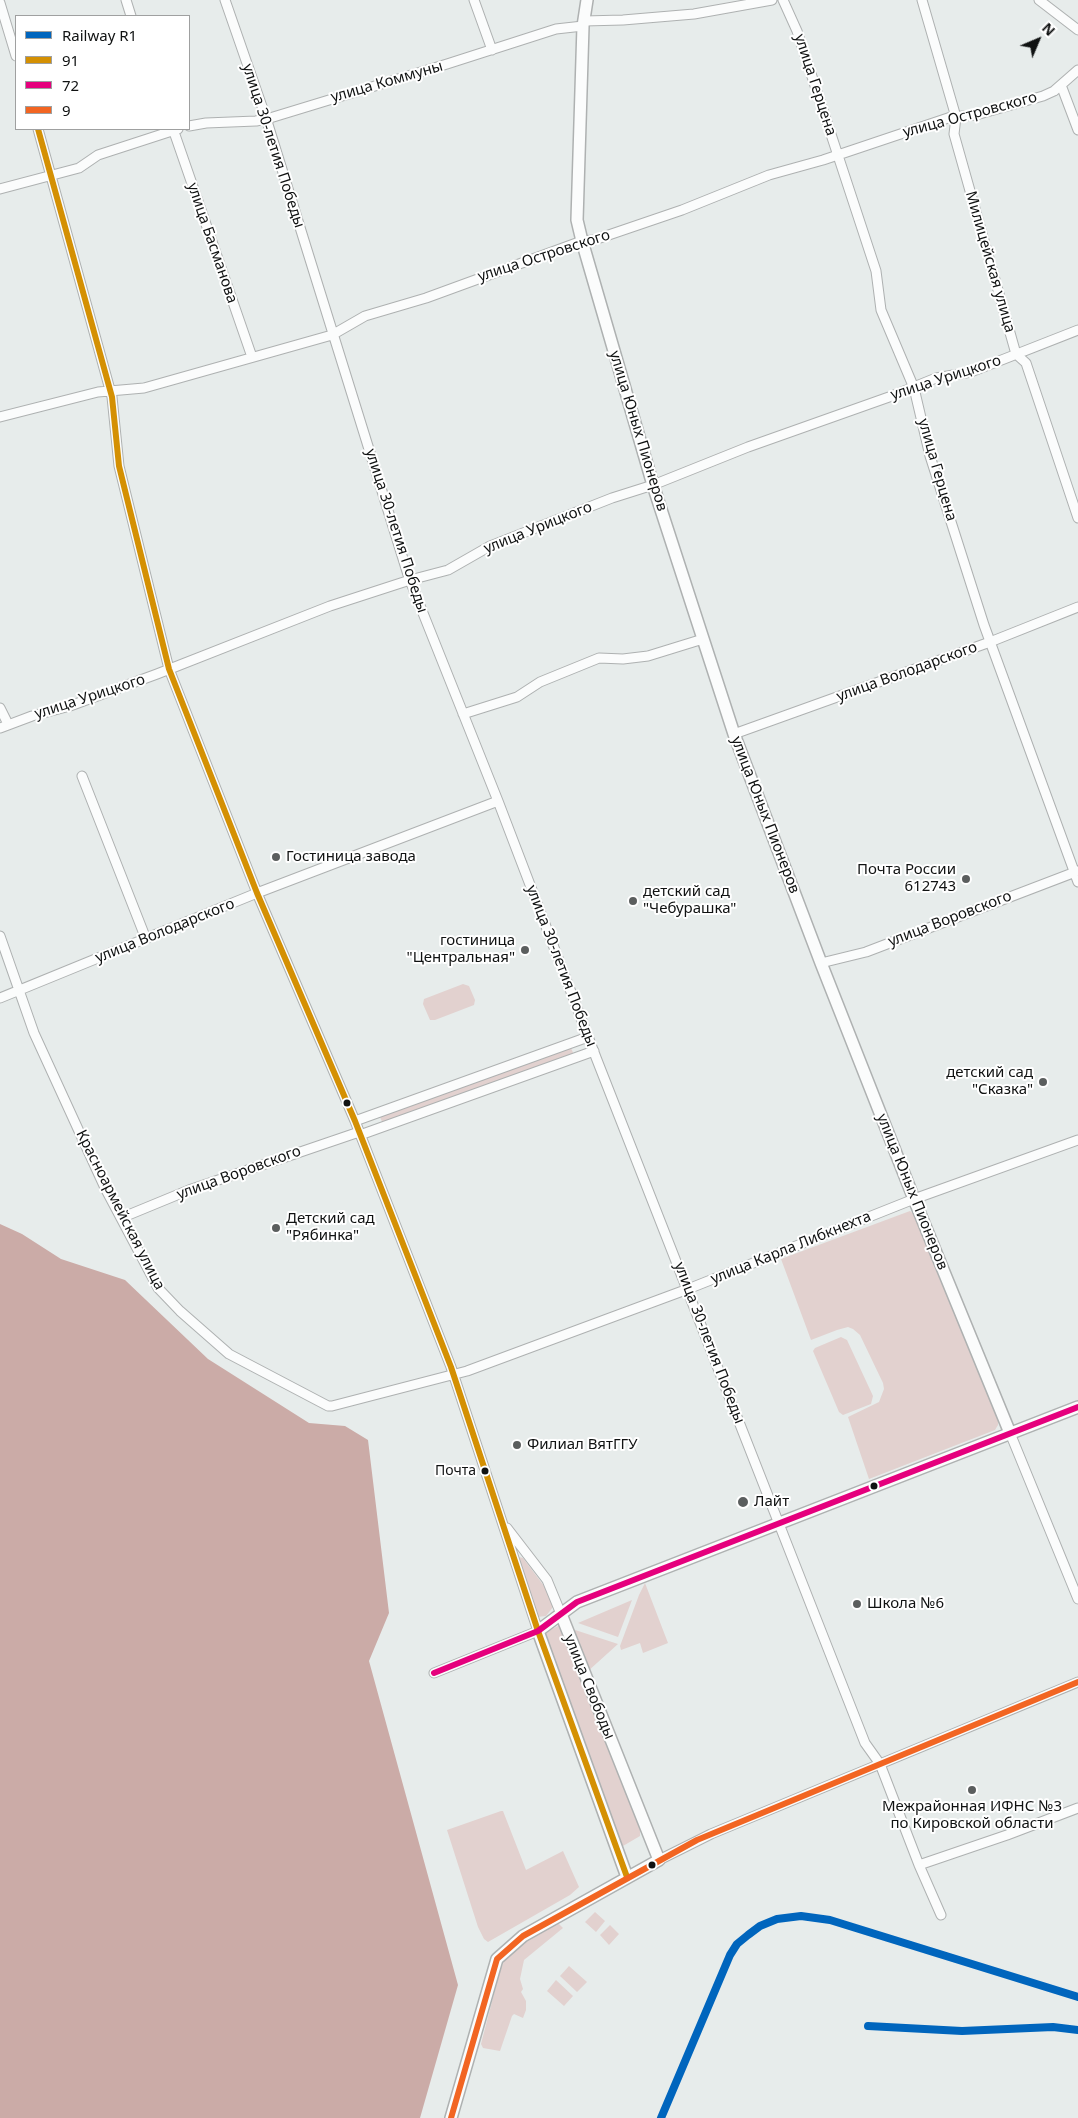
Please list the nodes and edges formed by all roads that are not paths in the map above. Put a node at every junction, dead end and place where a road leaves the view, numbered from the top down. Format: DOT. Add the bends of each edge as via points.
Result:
graph roads {
  1 [pos="126,0"];
  2 [pos="225,0"];
  3 [pos="474,0"];
  4 [pos="587,0"];
  5 [pos="772,0"];
  6 [pos="784,0"];
  7 [pos="922,0"];
  8 [pos="1039,0"];
  9 [pos="0,3"];
  10 [pos="132,15"];
  11 [pos="584,23"];
  12 [pos="1078,30"];
  13 [pos="492,50"];
  14 [pos="15,53"];
  15 [pos="1078,70"];
  16 [pos="1061,85"];
  17 [pos="956,117"];
  18 [pos="266,118"];
  19 [pos="190,126"];
  20 [pos="38,130"];
  21 [pos="172,130"];
  22 [pos="175,130"];
  23 [pos="1078,130"];
  24 [pos="838,155"];
  25 [pos="52,174"];
  26 [pos="0,189"];
  27 [pos="582,241"];
  28 [pos="1078,330"];
  29 [pos="332,335"];
  30 [pos="1016,354"];
  31 [pos="252,357"];
  32 [pos="914,388"];
  33 [pos="110,390"];
  34 [pos="0,417"];
  35 [pos="653,485"];
  36 [pos="1078,518"];
  37 [pos="410,580"];
  38 [pos="1078,607"];
  39 [pos="703,639"];
  40 [pos="990,642"];
  41 [pos="169,669"];
  42 [pos="0,708"];
  43 [pos="463,714"];
  44 [pos="4,726"];
  45 [pos="734,734"];
  46 [pos="82,776"];
  47 [pos="498,801"];
  48 [pos="1076,872"];
  49 [pos="1078,882"];
  50 [pos="256,893"];
  51 [pos="0,936"];
  52 [pos="146,939"];
  53 [pos="821,963"];
  54 [pos="20,990"];
  55 [pos="0,998"];
  56 [pos="588,1037"];
  57 [pos="594,1051"];
  58 [pos="355,1121"];
  59 [pos="360,1134"];
  60 [pos="1078,1140"];
  61 [pos="914,1199"];
  62 [pos="121,1218"];
  63 [pos="688,1289"];
  64 [pos="454,1375"];
  65 [pos="332,1406"];
  66 [pos="1078,1407"];
  67 [pos="1010,1433"];
  68 [pos="779,1523"];
  69 [pos="504,1524"];
  70 [pos="1078,1599"];
  71 [pos="561,1614"];
  72 [pos="538,1630"];
  73 [pos="434,1673"];
  74 [pos="1078,1682"];
  75 [pos="880,1764"];
  76 [pos="1078,1808"];
  77 [pos="659,1860"];
  78 [pos="919,1865"];
  79 [pos="627,1877"];
  80 [pos="941,1915"];
  81 [pos="451,2118"];
  1 -- 10 [label="street"];
  2 -- 18 [label="street, улица 30-летия Победы"];
  3 -- 13 [label="street"];
  4 -- 11 [label="main road, улица Юных Пионеров"];
  5 -- 11 [label="street, улица Коммуны" via="694,14"];
  6 -- 24 [label="street, улица Герцена"];
  7 -- 17 [label="street, Милицейская улица"];
  8 -- 12 [label="street"];
  9 -- 14 [label="street"];
  11 -- 13 [label="street, улица Коммуны"];
  11 -- 27 [label="main road, улица Юных Пионеров" via="577,220"];
  13 -- 18 [label="street, улица Коммуны"];
  15 -- 16 [label="street, улица Островского"];
  16 -- 17 [label="street, улица Островского" via="1043,96 976,115"];
  16 -- 23 [label="street"];
  17 -- 24 [label="street, улица Островского"];
  17 -- 30 [label="street, Милицейская улица" via="954,134"];
  18 -- 19 [label="street, улица Коммуны"];
  18 -- 29 [label="street, улица 30-летия Победы"];
  20 -- 25 [label="street, улица Свободы"];
  21 -- 25 [label="street" via="98,155 79,168"];
  22 -- 31 [label="street, улица Басманова"];
  24 -- 27 [label="street, улица Островского" via="769,175 682,210 594,240"];
  24 -- 32 [label="street, улица Герцена" via="876,271 881,310"];
  25 -- 26 [label="street"];
  25 -- 33 [label="street, улица Свободы"];
  27 -- 29 [label="street, улица Островского" via="426,298 365,316"];
  27 -- 35 [label="main road, улица Юных Пионеров"];
  28 -- 30 [label="street, улица Урицкого"];
  29 -- 31 [label="street, улица Островского"];
  29 -- 37 [label="street, улица 30-летия Победы"];
  30 -- 32 [label="street, улица Урицкого" via="971,372 936,378"];
  30 -- 36 [label="street, Милицейская улица" via="1026,362"];
  31 -- 33 [label="street, улица Островского" via="144,388"];
  32 -- 35 [label="street, улица Урицкого" via="748,447"];
  32 -- 40 [label="street, улица Герцена" via="930,456"];
  33 -- 34 [label="street, улица Островского"];
  33 -- 41 [label="street, улица Свободы" via="119,466"];
  35 -- 37 [label="street, улица Урицкого" via="490,546 448,570"];
  35 -- 39 [label="main road, улица Юных Пионеров"];
  37 -- 41 [label="street, улица Урицкого" via="312,612"];
  37 -- 43 [label="street, улица 30-летия Победы"];
  38 -- 40 [label="street, улица Володарского"];
  39 -- 43 [label="street" via="648,656 600,658 540,682 517,697"];
  39 -- 45 [label="main road, улица Юных Пионеров"];
  40 -- 45 [label="street, улица Володарского"];
  40 -- 48 [label="street, улица Герцена"];
  41 -- 44 [label="street, улица Урицкого" via="70,706"];
  41 -- 50 [label="street, улица Свободы"];
  42 -- 44 [label="street"];
  43 -- 47 [label="street, улица 30-летия Победы"];
  45 -- 53 [label="main road, улица Юных Пионеров"];
  46 -- 52 [label="street"];
  47 -- 50 [label="street, улица Володарского"];
  47 -- 56 [label="street, улица 30-летия Победы"];
  48 -- 49 [label="street, улица Герцена"];
  48 -- 53 [label="street, улица Воровского" via="866,952"];
  50 -- 52 [label="street, улица Володарского"];
  50 -- 58 [label="street, улица Свободы"];
  51 -- 54 [label="street, Красноармейская улица"];
  52 -- 54 [label="street, улица Володарского"];
  53 -- 61 [label="main road, улица Юных Пионеров"];
  54 -- 55 [label="street, улица Володарского"];
  54 -- 62 [label="street, Красноармейская улица" via="34,1033"];
  56 -- 57 [label="street, улица 30-летия Победы"];
  56 -- 58 [label="street"];
  57 -- 59 [label="street, улица Воровского"];
  57 -- 63 [label="street, улица 30-летия Победы"];
  58 -- 59 [label="street, улица Свободы"];
  59 -- 62 [label="street, улица Воровского" via="189,1190"];
  59 -- 64 [label="street, улица Свободы"];
  60 -- 61 [label="street, улица Карла Либкнехта"];
  61 -- 63 [label="street, улица Карла Либкнехта"];
  61 -- 67 [label="main road, улица Юных Пионеров"];
  62 -- 65 [label="street, Красноармейская улица" via="158,1288 205,1334 235,1358"];
  63 -- 64 [label="street, улица Карла Либкнехта"];
  63 -- 68 [label="street, улица 30-летия Победы"];
  64 -- 65 [label="street, улица Карла Либкнехта"];
  64 -- 69 [label="street, улица Свободы"];
  66 -- 67 [label="main road"];
  67 -- 68 [label="main road"];
  67 -- 70 [label="street, улица Юных Пионеров"];
  68 -- 71 [label="main road" via="578,1602"];
  68 -- 75 [label="street, улица 30-летия Победы" via="865,1743"];
  69 -- 71 [label="street, улица Свободы" via="548,1580"];
  69 -- 72 [label="street, улица Свободы"];
  71 -- 72 [label="main road"];
  71 -- 77 [label="main road, улица Свободы"];
  72 -- 73 [label="street"];
  72 -- 79 [label="main road, улица Свободы"];
  74 -- 75 [label="street"];
  75 -- 77 [label="street" via="711,1834"];
  75 -- 78 [label="street, улица 30-летия Победы"];
  76 -- 78 [label="street"];
  77 -- 79 [label="main road"];
  78 -- 80 [label="street, улица 30-летия Победы"];
  79 -- 81 [label="main road" via="522,1936 497,1959"];
}
